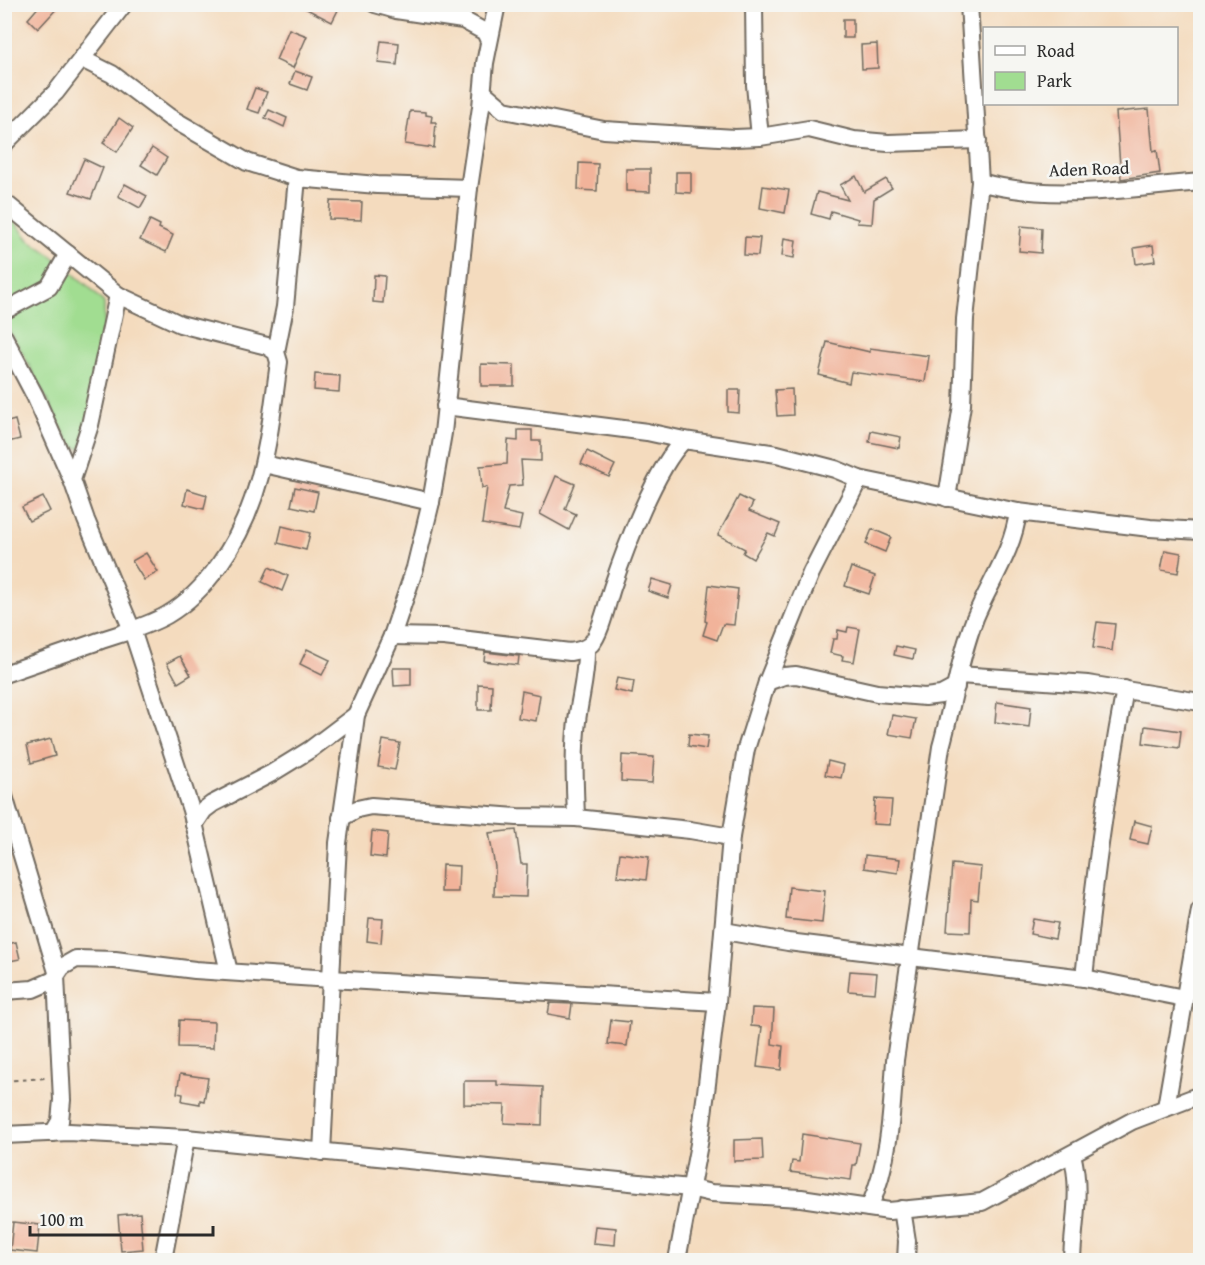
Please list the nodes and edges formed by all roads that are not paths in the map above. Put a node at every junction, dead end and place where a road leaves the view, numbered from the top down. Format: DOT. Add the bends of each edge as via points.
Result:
graph roads {
  1 [pos="375,4"];
  2 [pos="754,4"];
  3 [pos="969,4"];
  4 [pos="127,6"];
  5 [pos="496,8"];
  6 [pos="463,20"];
  7 [pos="489,41"];
  8 [pos="81,59"];
  9 [pos="483,92"];
  10 [pos="504,110"];
  11 [pos="480,116"];
  12 [pos="760,137"];
  13 [pos="978,140"];
  14 [pos="4,144"];
  15 [pos="297,178"];
  16 [pos="980,182"];
  17 [pos="1200,182"];
  18 [pos="469,188"];
  19 [pos="4,202"];
  20 [pos="68,254"];
  21 [pos="118,295"];
  22 [pos="4,311"];
  23 [pos="4,337"];
  24 [pos="276,352"];
  25 [pos="445,406"];
  26 [pos="684,440"];
  27 [pos="264,464"];
  28 [pos="859,479"];
  29 [pos="72,480"];
  30 [pos="947,498"];
  31 [pos="431,502"];
  32 [pos="1018,512"];
  33 [pos="1200,531"];
  34 [pos="132,630"];
  35 [pos="392,636"];
  36 [pos="586,648"];
  37 [pos="4,674"];
  38 [pos="957,681"];
  39 [pos="767,682"];
  40 [pos="1125,688"];
  41 [pos="1200,702"];
  42 [pos="356,715"];
  43 [pos="4,796"];
  44 [pos="341,818"];
  45 [pos="576,818"];
  46 [pos="194,825"];
  47 [pos="730,837"];
  48 [pos="1200,910"];
  49 [pos="723,931"];
  50 [pos="911,956"];
  51 [pos="229,972"];
  52 [pos="57,976"];
  53 [pos="1084,978"];
  54 [pos="331,980"];
  55 [pos="4,991"];
  56 [pos="1184,998"];
  57 [pos="717,1002"];
  58 [pos="1200,1095"];
  59 [pos="1166,1107"];
  60 [pos="53,1133"];
  61 [pos="4,1135"];
  62 [pos="186,1138"];
  63 [pos="322,1152"];
  64 [pos="1071,1154"];
  65 [pos="690,1188"];
  66 [pos="869,1208"];
  67 [pos="902,1209"];
  68 [pos="163,1260"];
  69 [pos="677,1260"];
  70 [pos="906,1260"];
  71 [pos="1071,1260"];
  1 -- 6 [label="street"];
  2 -- 12 [label="street"];
  3 -- 13 [label="street"];
  4 -- 8 [label="street"];
  5 -- 6 [label="street"];
  5 -- 7 [label="street"];
  6 -- 7 [label="street" via="486,32"];
  7 -- 9 [label="street"];
  8 -- 14 [label="street" via="56,92"];
  8 -- 15 [label="street" via="112,74 211,143 247,162"];
  9 -- 10 [label="street"];
  9 -- 11 [label="street"];
  10 -- 11 [label="street"];
  10 -- 12 [label="street" via="604,130"];
  11 -- 18 [label="street"];
  12 -- 13 [label="street" via="810,129 854,140 888,143"];
  13 -- 16 [label="street"];
  15 -- 18 [label="street"];
  15 -- 24 [label="street" via="285,307"];
  16 -- 17 [label="street, Aden Road" via="1000,188 1078,192"];
  16 -- 30 [label="street" via="965,319 962,405"];
  18 -- 25 [label="street"];
  19 -- 20 [label="street"];
  20 -- 21 [label="street"];
  20 -- 22 [label="street" via="49,287"];
  21 -- 24 [label="street" via="180,324 267,346"];
  21 -- 29 [label="street" via="90,425"];
  23 -- 29 [label="street"];
  24 -- 27 [label="street" via="279,362"];
  25 -- 26 [label="street"];
  25 -- 31 [label="street"];
  26 -- 28 [label="street" via="777,454"];
  26 -- 36 [label="street" via="673,451 654,486 596,635"];
  27 -- 31 [label="street"];
  27 -- 34 [label="street" via="243,528 206,583 167,615"];
  28 -- 30 [label="street"];
  28 -- 39 [label="street" via="811,573"];
  29 -- 34 [label="street"];
  30 -- 32 [label="street"];
  31 -- 35 [label="street" via="415,568"];
  32 -- 33 [label="street"];
  32 -- 38 [label="street" via="1013,540 976,616"];
  34 -- 37 [label="street"];
  34 -- 46 [label="street"];
  35 -- 36 [label="street" via="444,637 570,652"];
  35 -- 42 [label="street"];
  36 -- 45 [label="street" via="586,674 577,721"];
  38 -- 39 [label="street" via="940,695 925,697 877,693 796,675"];
  38 -- 40 [label="street" via="1026,679"];
  38 -- 50 [label="street" via="940,747"];
  39 -- 47 [label="street" via="746,749"];
  40 -- 41 [label="street"];
  40 -- 53 [label="street" via="1110,768"];
  42 -- 44 [label="street"];
  42 -- 46 [label="street" via="272,773 212,804"];
  43 -- 52 [label="street"];
  44 -- 45 [label="street" via="371,806"];
  44 -- 54 [label="street"];
  45 -- 47 [label="street"];
  46 -- 51 [label="street"];
  47 -- 49 [label="street"];
  48 -- 56 [label="street"];
  49 -- 50 [label="street"];
  49 -- 57 [label="street"];
  50 -- 53 [label="street"];
  50 -- 66 [label="street" via="880,1184"];
  51 -- 52 [label="street" via="76,959 62,967"];
  51 -- 54 [label="street"];
  52 -- 55 [label="street" via="33,989"];
  52 -- 60 [label="street" via="62,1076 60,1121"];
  53 -- 56 [label="street"];
  54 -- 57 [label="street"];
  54 -- 63 [label="street"];
  56 -- 59 [label="street"];
  57 -- 65 [label="street"];
  58 -- 59 [label="street"];
  59 -- 64 [label="street"];
  60 -- 61 [label="street"];
  60 -- 62 [label="street"];
  62 -- 63 [label="street"];
  62 -- 68 [label="street"];
  63 -- 65 [label="street"];
  64 -- 67 [label="street" via="982,1202"];
  64 -- 71 [label="street" via="1077,1188"];
  65 -- 66 [label="street"];
  65 -- 69 [label="street"];
  66 -- 67 [label="street"];
  67 -- 70 [label="street"];
}
